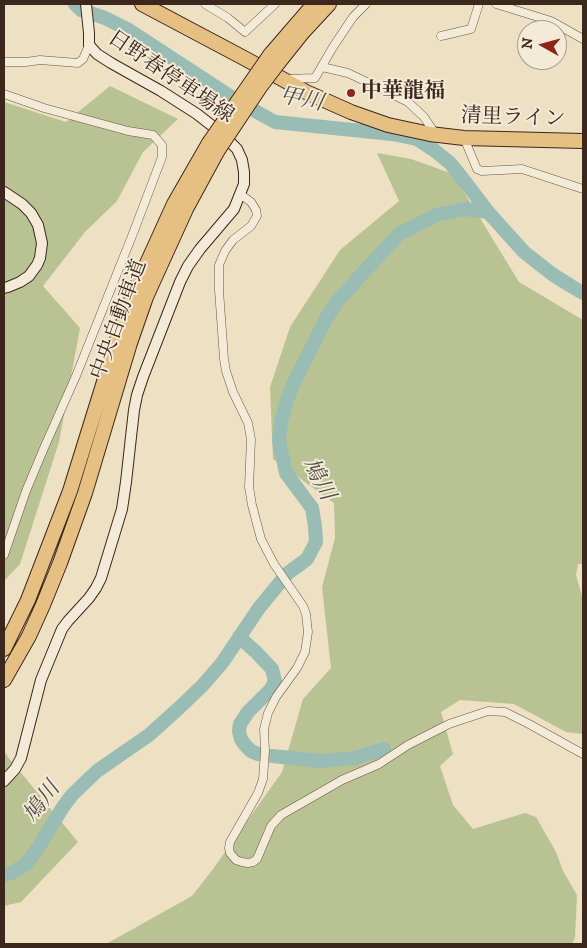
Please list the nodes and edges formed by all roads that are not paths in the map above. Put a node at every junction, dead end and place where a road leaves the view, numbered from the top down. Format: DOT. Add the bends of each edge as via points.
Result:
graph roads {
  1 [pos="86,4"];
  2 [pos="142,4"];
  3 [pos="205,4"];
  4 [pos="275,4"];
  5 [pos="314,4"];
  6 [pos="329,4"];
  7 [pos="366,4"];
  8 [pos="479,4"];
  9 [pos="496,4"];
  10 [pos="441,36"];
  11 [pos="583,39"];
  12 [pos="89,45"];
  13 [pos="275,58"];
  14 [pos="4,62"];
  15 [pos="322,67"];
  16 [pos="282,79"];
  17 [pos="4,94"];
  18 [pos="436,134"];
  19 [pos="464,138"];
  20 [pos="583,141"];
  21 [pos="214,147"];
  22 [pos="583,189"];
  23 [pos="4,192"];
  24 [pos="240,194"];
  25 [pos="4,288"];
  26 [pos="4,555"];
  27 [pos="4,649"];
  28 [pos="4,680"];
  29 [pos="583,754"];
  30 [pos="4,781"];
  1 -- 12 [label="main road, 日野春停車場線"];
  2 -- 16 [label="highway, 清里ライン"];
  3 -- 4 [label="street" via="245,32"];
  5 -- 13 [label="highway, 中央自動車道"];
  6 -- 13 [label="highway, 中央自動車道"];
  7 -- 15 [label="street" via="353,17"];
  8 -- 10 [label="street" via="471,29"];
  9 -- 11 [label="street" via="550,21"];
  12 -- 14 [label="street" via="78,63"];
  12 -- 24 [label="main road, 日野春停車場線" via="97,54 161,91 220,132 237,149 242,160 244,184"];
  13 -- 21 [label="highway, 中央自動車道, bridge" via="255,95"];
  15 -- 16 [label="street" via="315,78"];
  15 -- 18 [label="street" via="348,73 408,102"];
  16 -- 18 [label="highway, 清里ライン" via="351,112"];
  17 -- 26 [label="street" via="44,108 153,135 162,145 162,157 131,239 26,491"];
  18 -- 19 [label="highway, 清里ライン"];
  19 -- 20 [label="highway, 清里ライン"];
  19 -- 22 [label="street" via="478,169 482,171 522,169"];
  21 -- 27 [label="highway, 中央自動車道" via="174,204 134,292 70,491 28,600"];
  21 -- 28 [label="highway, 中央自動車道" via="146,297 60,563 29,636"];
  23 -- 25 [label="main road" via="31,213 42,242 40,258 29,276"];
  24 -- 29 [label="street" via="250,202 257,216 252,226 233,240 219,265 224,359 233,392 248,423 251,439 249,487 262,539 306,614 308,641 297,668 268,713 264,729 263,780 230,842 230,853 242,862 257,859 270,826 281,815 449,724 488,711 505,712"];
  24 -- 30 [label="main road, 日野春停車場線" via="234,208 200,249 180,282 137,395 122,509 101,578 89,598 62,629 41,680 21,758"];
}
